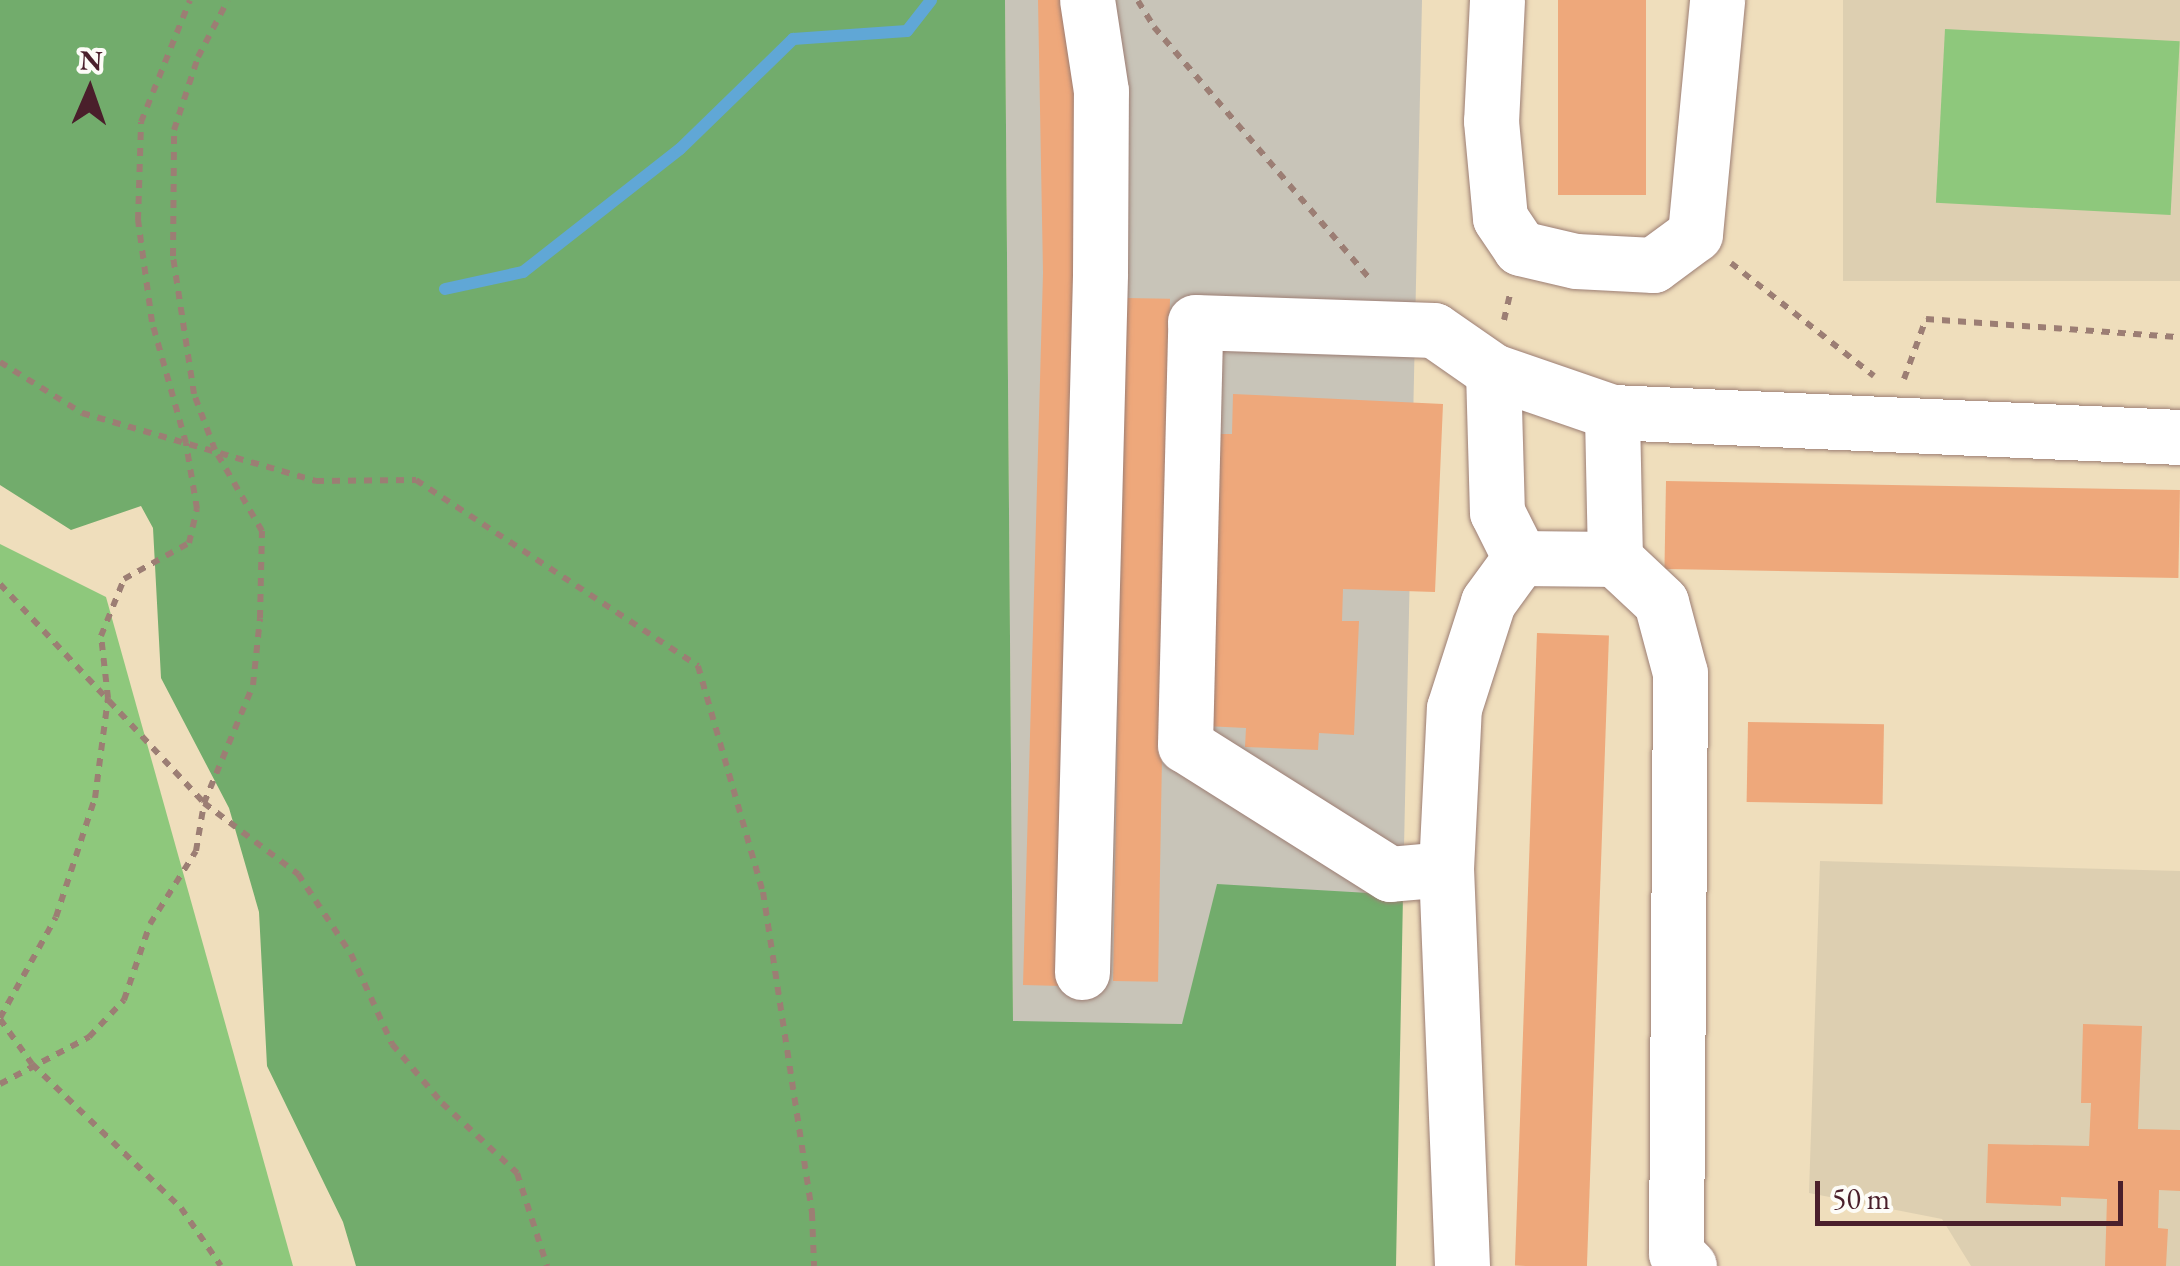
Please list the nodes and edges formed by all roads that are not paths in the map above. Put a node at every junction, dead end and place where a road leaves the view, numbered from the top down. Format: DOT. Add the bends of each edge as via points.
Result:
graph roads {
  1 [pos="1087,0"];
  2 [pos="1497,0"];
  3 [pos="1717,0"];
  4 [pos="1494,371"];
  5 [pos="1612,412"];
  6 [pos="2180,437"];
  7 [pos="1520,558"];
  8 [pos="1615,559"];
  9 [pos="1446,869"];
  10 [pos="1082,972"];
  11 [pos="1462,1266"];
  12 [pos="1689,1266"];
  1 -- 10 [label="lane" via="1101,91"];
  2 -- 3 [label="lane" via="1493,140 1500,218 1520,248 1576,261 1653,265 1694,234"];
  4 -- 5 [label="lane"];
  4 -- 7 [label="lane" via="1497,512"];
  4 -- 9 [label="lane" via="1434,330 1195,322 1184,745 1390,874"];
  5 -- 6 [label="lane"];
  5 -- 8 [label="lane"];
  7 -- 8 [label="lane"];
  7 -- 9 [label="lane" via="1488,602 1454,708"];
  8 -- 12 [label="lane" via="1661,602 1680,673 1676,1253"];
  9 -- 11 [label="lane"];
}
